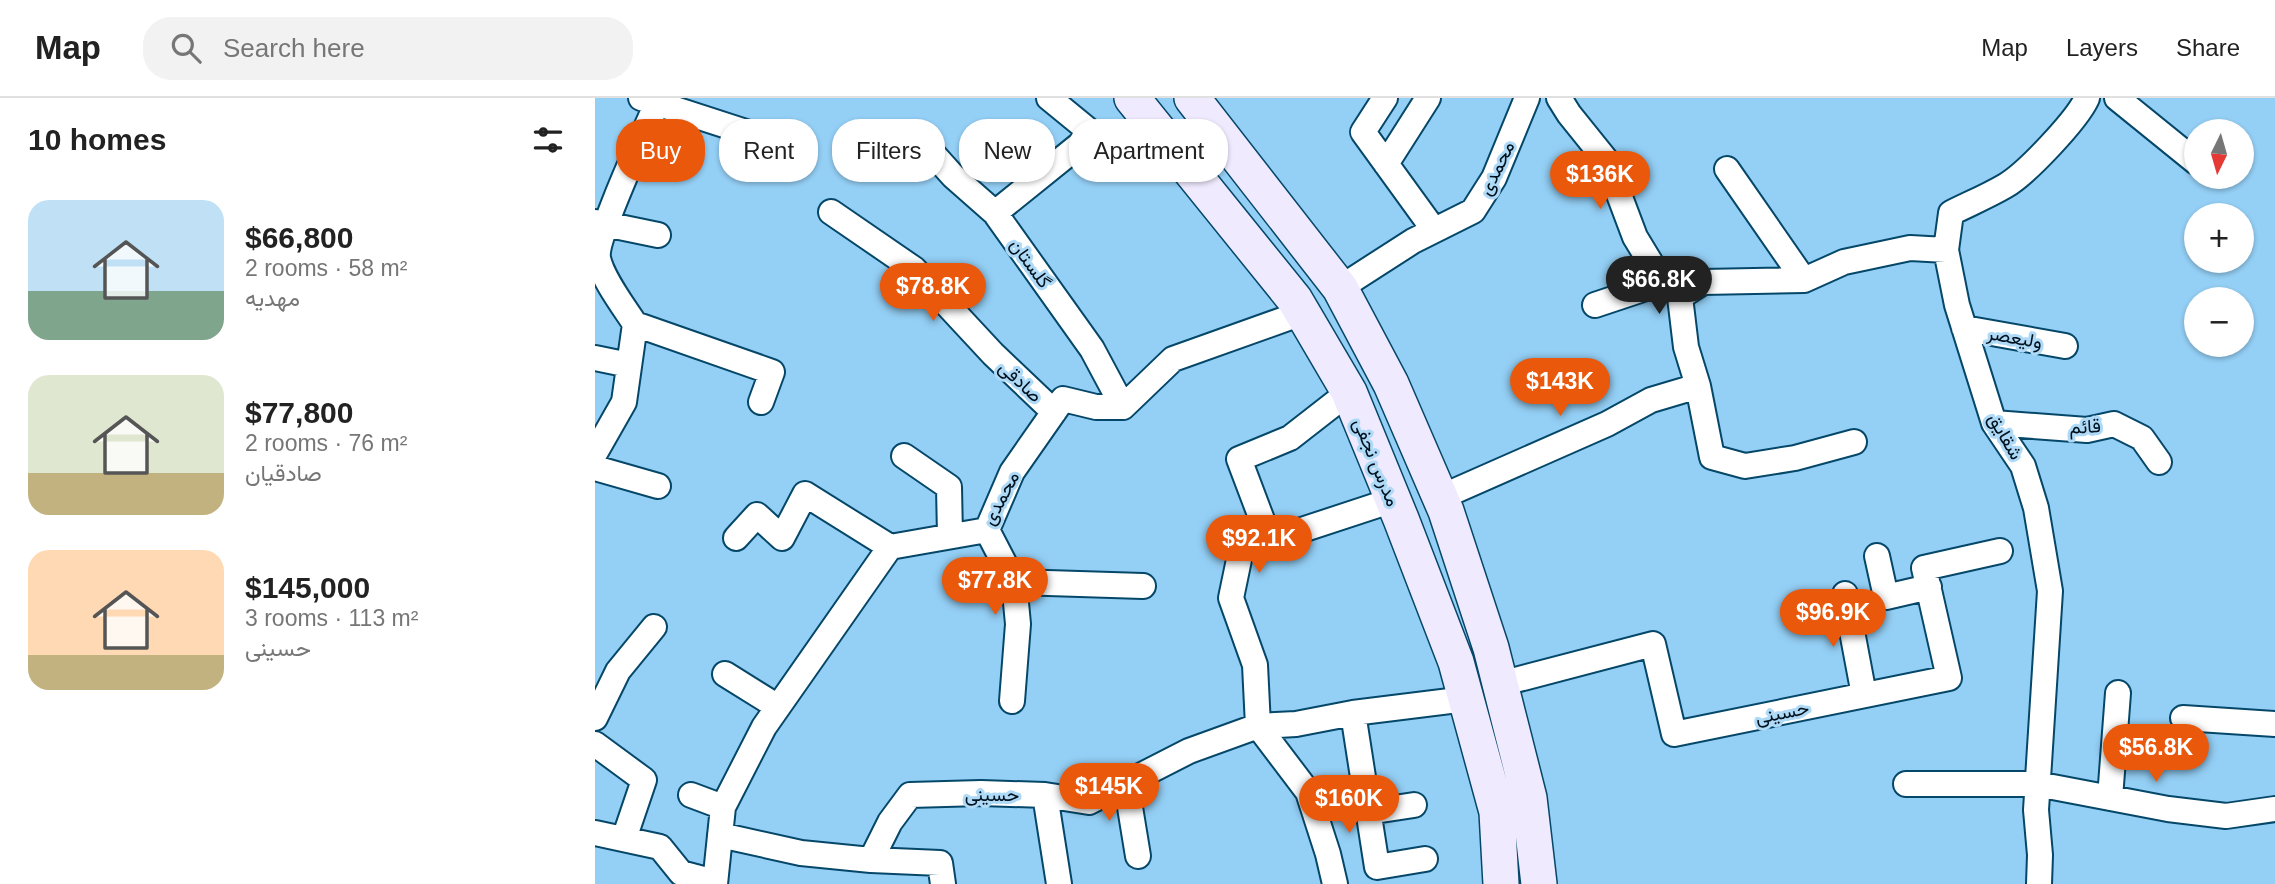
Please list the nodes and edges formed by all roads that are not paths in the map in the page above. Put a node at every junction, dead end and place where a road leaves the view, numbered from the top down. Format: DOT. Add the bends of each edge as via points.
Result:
graph roads {
  1 [pos="1049,98"];
  2 [pos="1132,98"];
  3 [pos="1192,98"];
  4 [pos="1385,98"];
  5 [pos="1428,98"];
  6 [pos="1527,98"];
  7 [pos="1559,98"];
  8 [pos="2087,98"];
  9 [pos="2116,98"];
  10 [pos="649,101"];
  11 [pos="719,124"];
  12 [pos="2184,152"];
  13 [pos="1386,164"];
  14 [pos="945,167"];
  15 [pos="1727,169"];
  16 [pos="831,212"];
  17 [pos="995,213"];
  18 [pos="600,223"];
  19 [pos="1434,230"];
  20 [pos="658,235"];
  21 [pos="1946,250"];
  22 [pos="1804,280"];
  23 [pos="1341,288"];
  24 [pos="1673,289"];
  25 [pos="1595,305"];
  26 [pos="1302,313"];
  27 [pos="635,324"];
  28 [pos="1964,328"];
  29 [pos="2065,346"];
  30 [pos="595,358"];
  31 [pos="629,365"];
  32 [pos="1698,386"];
  33 [pos="1349,393"];
  34 [pos="761,402"];
  35 [pos="1123,407"];
  36 [pos="1054,412"];
  37 [pos="1994,423"];
  38 [pos="1854,442"];
  39 [pos="595,453"];
  40 [pos="904,456"];
  41 [pos="2159,462"];
  42 [pos="595,468"];
  43 [pos="658,486"];
  44 [pos="1439,498"];
  45 [pos="1393,500"];
  46 [pos="987,530"];
  47 [pos="950,536"];
  48 [pos="736,538"];
  49 [pos="1270,541"];
  50 [pos="890,547"];
  51 [pos="2000,551"];
  52 [pos="1877,556"];
  53 [pos="1014,582"];
  54 [pos="1143,586"];
  55 [pos="1929,587"];
  56 [pos="1846,594"];
  57 [pos="654,627"];
  58 [pos="725,674"];
  59 [pos="1500,684"];
  60 [pos="2118,693"];
  61 [pos="1864,695"];
  62 [pos="1466,699"];
  63 [pos="1012,701"];
  64 [pos="778,707"];
  65 [pos="1353,713"];
  66 [pos="595,718"];
  67 [pos="2183,718"];
  68 [pos="2275,724"];
  69 [pos="1258,726"];
  70 [pos="595,744"];
  71 [pos="1125,783"];
  72 [pos="2037,783"];
  73 [pos="1906,784"];
  74 [pos="691,794"];
  75 [pos="1045,795"];
  76 [pos="2110,797"];
  77 [pos="1414,804"];
  78 [pos="723,807"];
  79 [pos="2275,808"];
  80 [pos="1369,813"];
  81 [pos="595,833"];
  82 [pos="720,835"];
  83 [pos="624,839"];
  84 [pos="1138,856"];
  85 [pos="1425,859"];
  86 [pos="871,860"];
  87 [pos="715,883"];
  88 [pos="943,884"];
  89 [pos="1059,884"];
  90 [pos="1335,884"];
  91 [pos="1501,884"];
  92 [pos="1539,884"];
  93 [pos="2039,884"];
  1 -- 17 [label="street" via="1093,134"];
  2 -- 26 [label="main road, مدرس نجفی"];
  3 -- 23 [label="main road"];
  4 -- 13 [label="street" via="1363,132"];
  5 -- 13 [label="street"];
  6 -- 19 [label="street, محمدی" via="1494,178 1473,211"];
  7 -- 24 [label="street" via="1606,160 1635,237"];
  8 -- 21 [label="street, شقایق" via="2052,144 2007,185 1951,213"];
  9 -- 12 [label="street"];
  10 -- 11 [label="street"];
  10 -- 18 [label="street"];
  13 -- 19 [label="street"];
  14 -- 17 [label="street, گلستان"];
  15 -- 22 [label="street"];
  16 -- 36 [label="street, صادقی" via="914,269"];
  17 -- 35 [label="street, گلستان" via="1092,349"];
  18 -- 20 [label="street"];
  18 -- 27 [label="street" via="597,257"];
  19 -- 23 [label="street, محمدی"];
  21 -- 22 [label="street" via="1910,248 1844,262"];
  21 -- 28 [label="street, شقایق"];
  22 -- 24 [label="street" via="1703,282"];
  23 -- 44 [label="main road" via="1391,384"];
  24 -- 25 [label="street"];
  24 -- 32 [label="street"];
  26 -- 33 [label="main road, مدرس نجفی"];
  26 -- 35 [label="street" via="1173,359"];
  27 -- 31 [label="street"];
  27 -- 34 [label="street" via="772,372"];
  28 -- 29 [label="street, ولیعصر"];
  28 -- 37 [label="street, شقایق"];
  30 -- 31 [label="street"];
  31 -- 39 [label="street" via="624,402"];
  32 -- 38 [label="street" via="1712,457 1745,466"];
  32 -- 44 [label="street" via="1651,400"];
  33 -- 45 [label="main road, مدرس نجفی"];
  33 -- 49 [label="street" via="1290,438 1239,459"];
  35 -- 36 [label="street" via="1096,407 1063,399"];
  36 -- 46 [label="street, محمدی" via="1012,472"];
  37 -- 41 [label="street, قائم" via="2087,429 2114,424 2142,438"];
  37 -- 72 [label="street, شقایق" via="2024,466 2050,591"];
  40 -- 47 [label="street" via="949,487"];
  42 -- 43 [label="street"];
  44 -- 59 [label="main road"];
  45 -- 49 [label="street"];
  45 -- 62 [label="main road, مدرس نجفی"];
  46 -- 47 [label="street, محمدی"];
  46 -- 53 [label="street"];
  47 -- 50 [label="street, محمدی"];
  48 -- 50 [label="street" via="757,515 782,538 805,494"];
  49 -- 69 [label="street" via="1241,550 1231,598 1255,665"];
  50 -- 64 [label="street"];
  51 -- 55 [label="street" via="1924,568"];
  52 -- 55 [label="street" via="1886,597"];
  53 -- 54 [label="street"];
  53 -- 63 [label="street" via="1018,624"];
  55 -- 61 [label="street, حسینی" via="1949,678"];
  56 -- 61 [label="street"];
  57 -- 66 [label="street" via="618,671"];
  58 -- 64 [label="street"];
  59 -- 61 [label="street, حسینی" via="1653,644 1674,734"];
  59 -- 92 [label="main road" via="1529,798"];
  60 -- 76 [label="street"];
  62 -- 65 [label="street, حسینی"];
  62 -- 91 [label="main road, مدرس نجفی" via="1497,812"];
  64 -- 78 [label="street"];
  65 -- 69 [label="street, حسینی"];
  65 -- 80 [label="street"];
  67 -- 68 [label="street"];
  69 -- 71 [label="street, حسینی" via="1189,751"];
  69 -- 90 [label="street" via="1308,792"];
  70 -- 83 [label="street" via="644,780"];
  71 -- 75 [label="street, حسینی" via="1089,802"];
  71 -- 84 [label="street"];
  72 -- 73 [label="street"];
  72 -- 76 [label="street"];
  72 -- 93 [label="street, شقایق"];
  74 -- 78 [label="street"];
  75 -- 86 [label="street, حسینی" via="910,795"];
  75 -- 89 [label="street"];
  76 -- 79 [label="street" via="2226,816"];
  77 -- 80 [label="street"];
  78 -- 82 [label="street"];
  80 -- 85 [label="street" via="1377,867"];
  81 -- 83 [label="street"];
  82 -- 86 [label="street" via="801,853"];
  82 -- 87 [label="street"];
  83 -- 87 [label="street" via="660,847 681,873"];
  86 -- 88 [label="street" via="940,863"];
}
